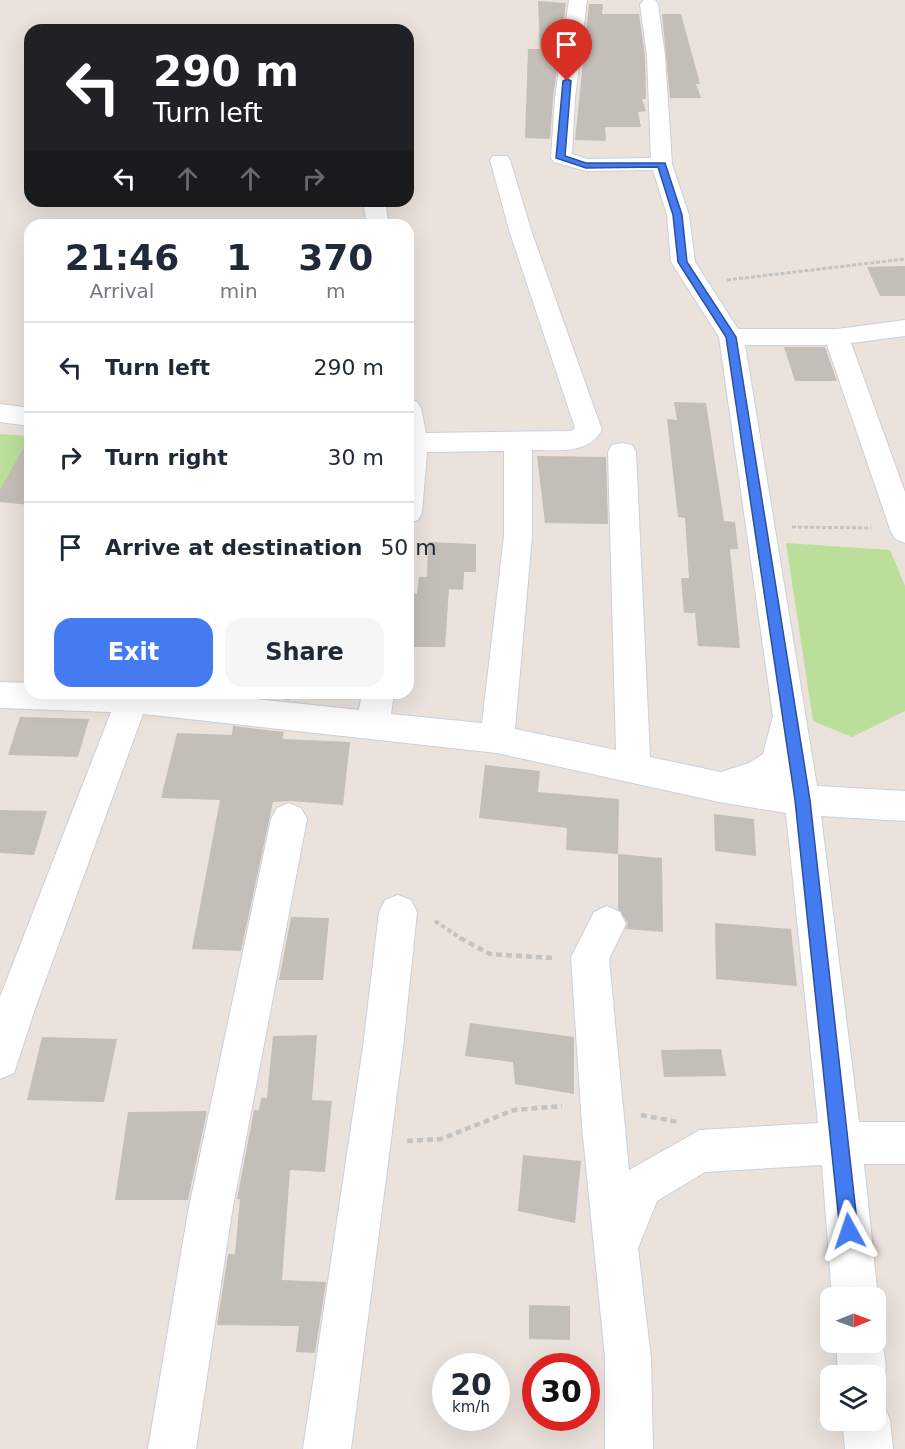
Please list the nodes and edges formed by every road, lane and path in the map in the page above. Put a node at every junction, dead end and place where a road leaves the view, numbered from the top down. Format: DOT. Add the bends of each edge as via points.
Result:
graph roads {
  1 [pos="578,0"];
  2 [pos="649,4"];
  3 [pos="500,160"];
  4 [pos="662,164"];
  5 [pos="905,258"];
  6 [pos="699,284"];
  7 [pos="905,328"];
  8 [pos="837,336"];
  9 [pos="731,337"];
  10 [pos="0,413"];
  11 [pos="24,416"];
  12 [pos="518,440"];
  13 [pos="414,443"];
  14 [pos="622,452"];
  15 [pos="762,526"];
  16 [pos="904,530"];
  17 [pos="0,695"];
  18 [pos="24,697"];
  19 [pos="60,699"];
  20 [pos="132,699"];
  21 [pos="177,699"];
  22 [pos="377,699"];
  23 [pos="788,701"];
  24 [pos="373,726"];
  25 [pos="497,739"];
  26 [pos="633,767"];
  27 [pos="718,787"];
  28 [pos="802,800"];
  29 [pos="905,806"];
  30 [pos="289,819"];
  31 [pos="398,912"];
  32 [pos="599,941"];
  33 [pos="0,1059"];
  34 [pos="841,1143"];
  35 [pos="905,1143"];
  36 [pos="615,1251"];
  37 [pos="854,1287"];
  38 [pos="867,1431"];
  39 [pos="172,1449"];
  40 [pos="327,1449"];
  41 [pos="629,1449"];
  42 [pos="868,1449"];
  1 -- 4 [label="street" via="561,158 586,165"];
  2 -- 4 [label="street"];
  3 -- 12 [label="street" via="589,430 578,440"];
  4 -- 6 [label="street" via="678,215 683,262"];
  5 -- 6 [label="path"];
  6 -- 9 [label="street"];
  7 -- 8 [label="street"];
  8 -- 9 [label="street"];
  8 -- 16 [label="street"];
  9 -- 15 [label="street"];
  10 -- 11 [label="street"];
  12 -- 13 [label="street"];
  12 -- 25 [label="street" via="518,536"];
  14 -- 26 [label="street"];
  15 -- 16 [label="path"];
  15 -- 23 [label="street"];
  17 -- 18 [label="street"];
  19 -- 20 [label="street"];
  20 -- 33 [label="street" via="16,1006"];
  21 -- 24 [label="street"];
  22 -- 24 [label="street"];
  23 -- 27 [label="street" via="778,762 759,775"];
  23 -- 28 [label="street"];
  24 -- 25 [label="street"];
  25 -- 26 [label="street"];
  26 -- 27 [label="street"];
  27 -- 28 [label="street"];
  28 -- 29 [label="street"];
  28 -- 34 [label="street"];
  30 -- 39 [label="street" via="205,1238"];
  31 -- 32 [label="path" via="426,914 449,932 490,954"];
  31 -- 40 [label="street"];
  32 -- 36 [label="street"];
  34 -- 35 [label="street"];
  34 -- 36 [label="street" via="700,1151 642,1186"];
  34 -- 37 [label="street"];
  36 -- 41 [label="street" via="628,1358"];
  38 -- 42 [label="street"];
}
